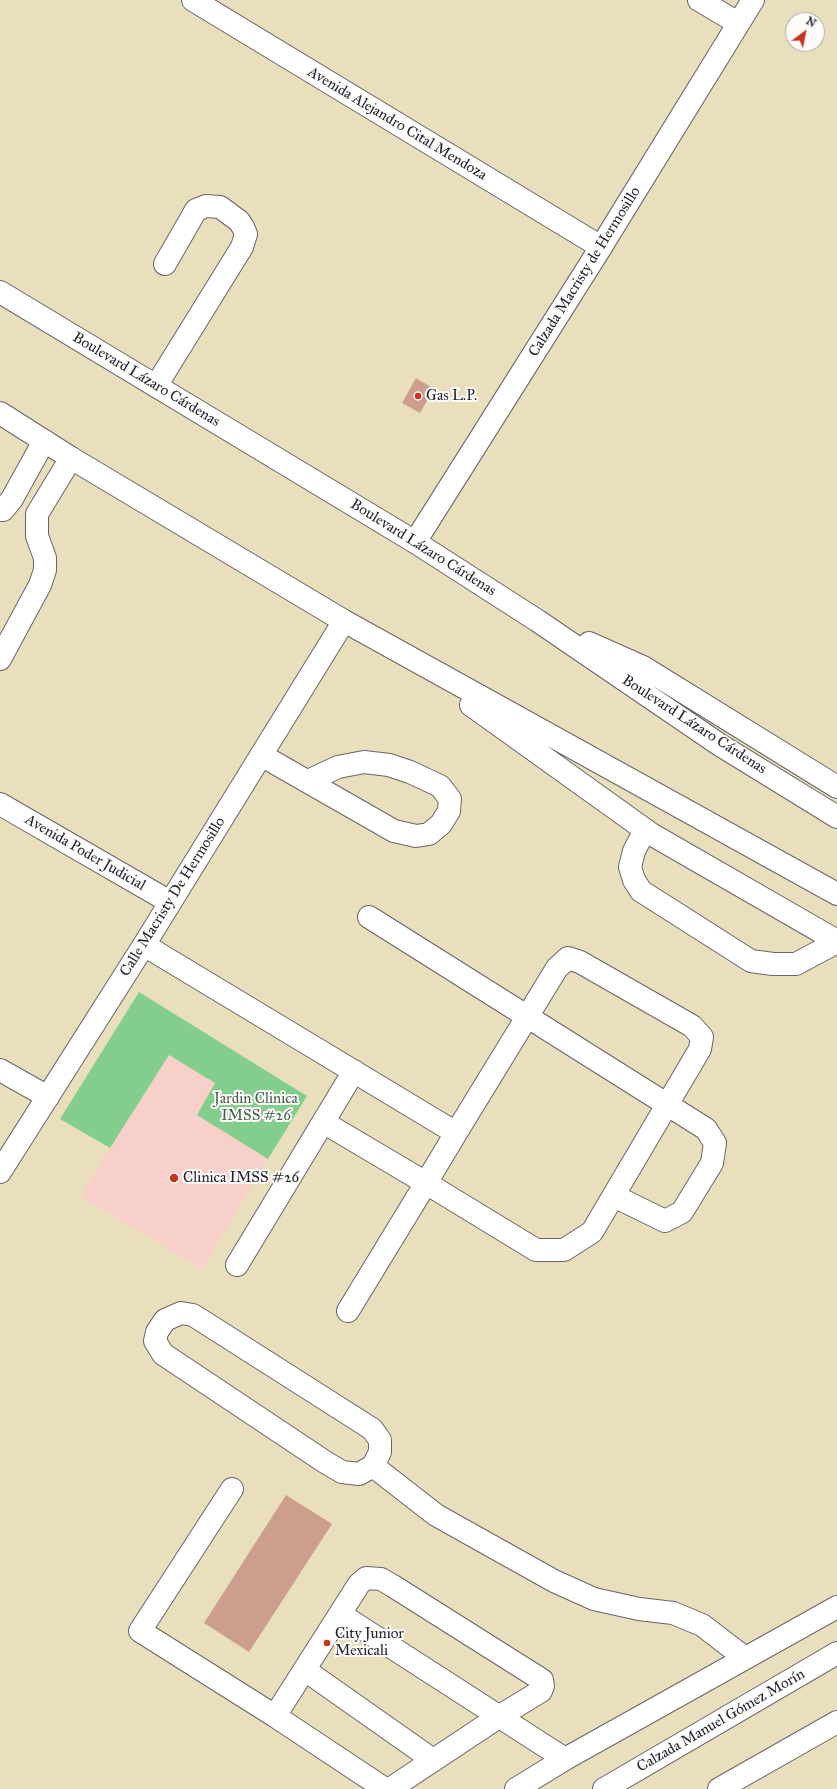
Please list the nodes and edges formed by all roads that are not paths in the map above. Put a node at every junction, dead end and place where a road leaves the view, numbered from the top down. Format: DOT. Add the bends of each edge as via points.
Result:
graph roads {
  1 [pos="193,0"];
  2 [pos="699,0"];
  3 [pos="753,0"];
  4 [pos="738,23"];
  5 [pos="601,247"];
  6 [pos="165,264"];
  7 [pos="0,292"];
  8 [pos="156,386"];
  9 [pos="0,413"];
  10 [pos="44,441"];
  11 [pos="72,458"];
  12 [pos="0,510"];
  13 [pos="415,542"];
  14 [pos="344,621"];
  15 [pos="538,621"];
  16 [pos="383,643"];
  17 [pos="0,659"];
  18 [pos="261,755"];
  19 [pos="308,781"];
  20 [pos="837,787"];
  21 [pos="0,804"];
  22 [pos="837,817"];
  23 [pos="645,830"];
  24 [pos="837,894"];
  25 [pos="170,902"];
  26 [pos="369,917"];
  27 [pos="837,942"];
  28 [pos="144,945"];
  29 [pos="527,1018"];
  30 [pos="0,1070"];
  31 [pos="354,1071"];
  32 [pos="48,1097"];
  33 [pos="667,1105"];
  34 [pos="323,1122"];
  35 [pos="456,1133"];
  36 [pos="0,1172"];
  37 [pos="426,1183"];
  38 [pos="614,1196"];
  39 [pos="237,1265"];
  40 [pos="348,1311"];
  41 [pos="373,1466"];
  42 [pos="232,1489"];
  43 [pos="837,1607"];
  44 [pos="340,1614"];
  45 [pos="837,1654"];
  46 [pos="745,1658"];
  47 [pos="305,1670"];
  48 [pos="275,1716"];
  49 [pos="500,1716"];
  50 [pos="837,1722"];
  51 [pos="565,1759"];
  52 [pos="433,1760"];
  53 [pos="385,1789"];
  54 [pos="390,1789"];
  55 [pos="516,1789"];
  56 [pos="604,1789"];
  57 [pos="719,1789"];
  1 -- 5 [label="main road, Avenida Alejandro Cital Mendoza"];
  2 -- 4 [label="main road"];
  3 -- 4 [label="main road, Calzada Macristy de Hermosillo"];
  4 -- 5 [label="main road, Calzada Macristy de Hermosillo"];
  5 -- 13 [label="main road, Calzada Macristy de Hermosillo"];
  6 -- 8 [label="main road" via="196,210 206,206 220,207 243,226 246,234 242,247"];
  7 -- 8 [label="main road, Boulevard Lázaro Cárdenas"];
  8 -- 13 [label="main road, Boulevard Lázaro Cárdenas"];
  9 -- 10 [label="main road"];
  10 -- 11 [label="main road"];
  10 -- 12 [label="main road" via="12,499 3,510"];
  11 -- 14 [label="main road"];
  11 -- 17 [label="main road" via="37,514 37,536 45,558 45,570 40,585"];
  13 -- 15 [label="main road, Boulevard Lázaro Cárdenas"];
  14 -- 16 [label="main road"];
  14 -- 18 [label="main road, Calle Macristy De Hermosillo"];
  15 -- 20 [label="main road" via="643,667"];
  15 -- 22 [label="main road, Boulevard Lázaro Cárdenas" via="720,745"];
  16 -- 23 [label="main road"];
  16 -- 24 [label="main road"];
  18 -- 19 [label="main road"];
  18 -- 25 [label="main road, Calle Macristy De Hermosillo"];
  19 -- 19 [label="main road" via="394,831 416,836 429,834 441,824 449,811 450,798 440,786 389,765 364,762 338,767"];
  21 -- 25 [label="main road, Avenida Poder Judicial"];
  23 -- 27 [label="main road"];
  23 -- 27 [label="main road" via="634,851 630,867 641,891 751,961 796,964"];
  25 -- 28 [label="main road, Calle Macristy De Hermosillo"];
  26 -- 29 [label="main road"];
  28 -- 31 [label="main road"];
  28 -- 32 [label="main road, Calle Macristy De Hermosillo"];
  29 -- 33 [label="main road"];
  29 -- 33 [label="main road" via="557,968 568,958 580,962 692,1026 702,1036 700,1049"];
  29 -- 35 [label="main road"];
  30 -- 32 [label="main road"];
  31 -- 34 [label="main road"];
  31 -- 35 [label="main road"];
  32 -- 36 [label="main road, Calle Macristy De Hermosillo"];
  33 -- 38 [label="main road"];
  33 -- 38 [label="main road" via="706,1129 715,1143 712,1163 682,1212 665,1221"];
  34 -- 37 [label="main road"];
  34 -- 39 [label="main road"];
  35 -- 37 [label="main road"];
  37 -- 38 [label="main road" via="536,1250 564,1250 592,1232"];
  37 -- 40 [label="main road"];
  41 -- 41 [label="main road" via="359,1474 342,1472 325,1462 164,1354 155,1341 157,1332 165,1320 181,1313 193,1315 372,1429 380,1440 380,1452"];
  41 -- 46 [label="main road" via="436,1515 554,1581 594,1599 673,1613 702,1625"];
  42 -- 48 [label="main road" via="140,1631"];
  43 -- 46 [label="main road"];
  44 -- 47 [label="main road"];
  44 -- 49 [label="main road"];
  44 -- 49 [label="main road" via="366,1578 381,1579 542,1680 541,1691"];
  45 -- 56 [label="main road, Calzada Manuel Gómez Morín"];
  46 -- 51 [label="main road"];
  47 -- 48 [label="main road"];
  47 -- 52 [label="main road"];
  48 -- 53 [label="main road"];
  49 -- 51 [label="main road"];
  49 -- 52 [label="main road"];
  50 -- 57 [label="main road"];
  51 -- 55 [label="main road"];
  52 -- 54 [label="main road"];
}
